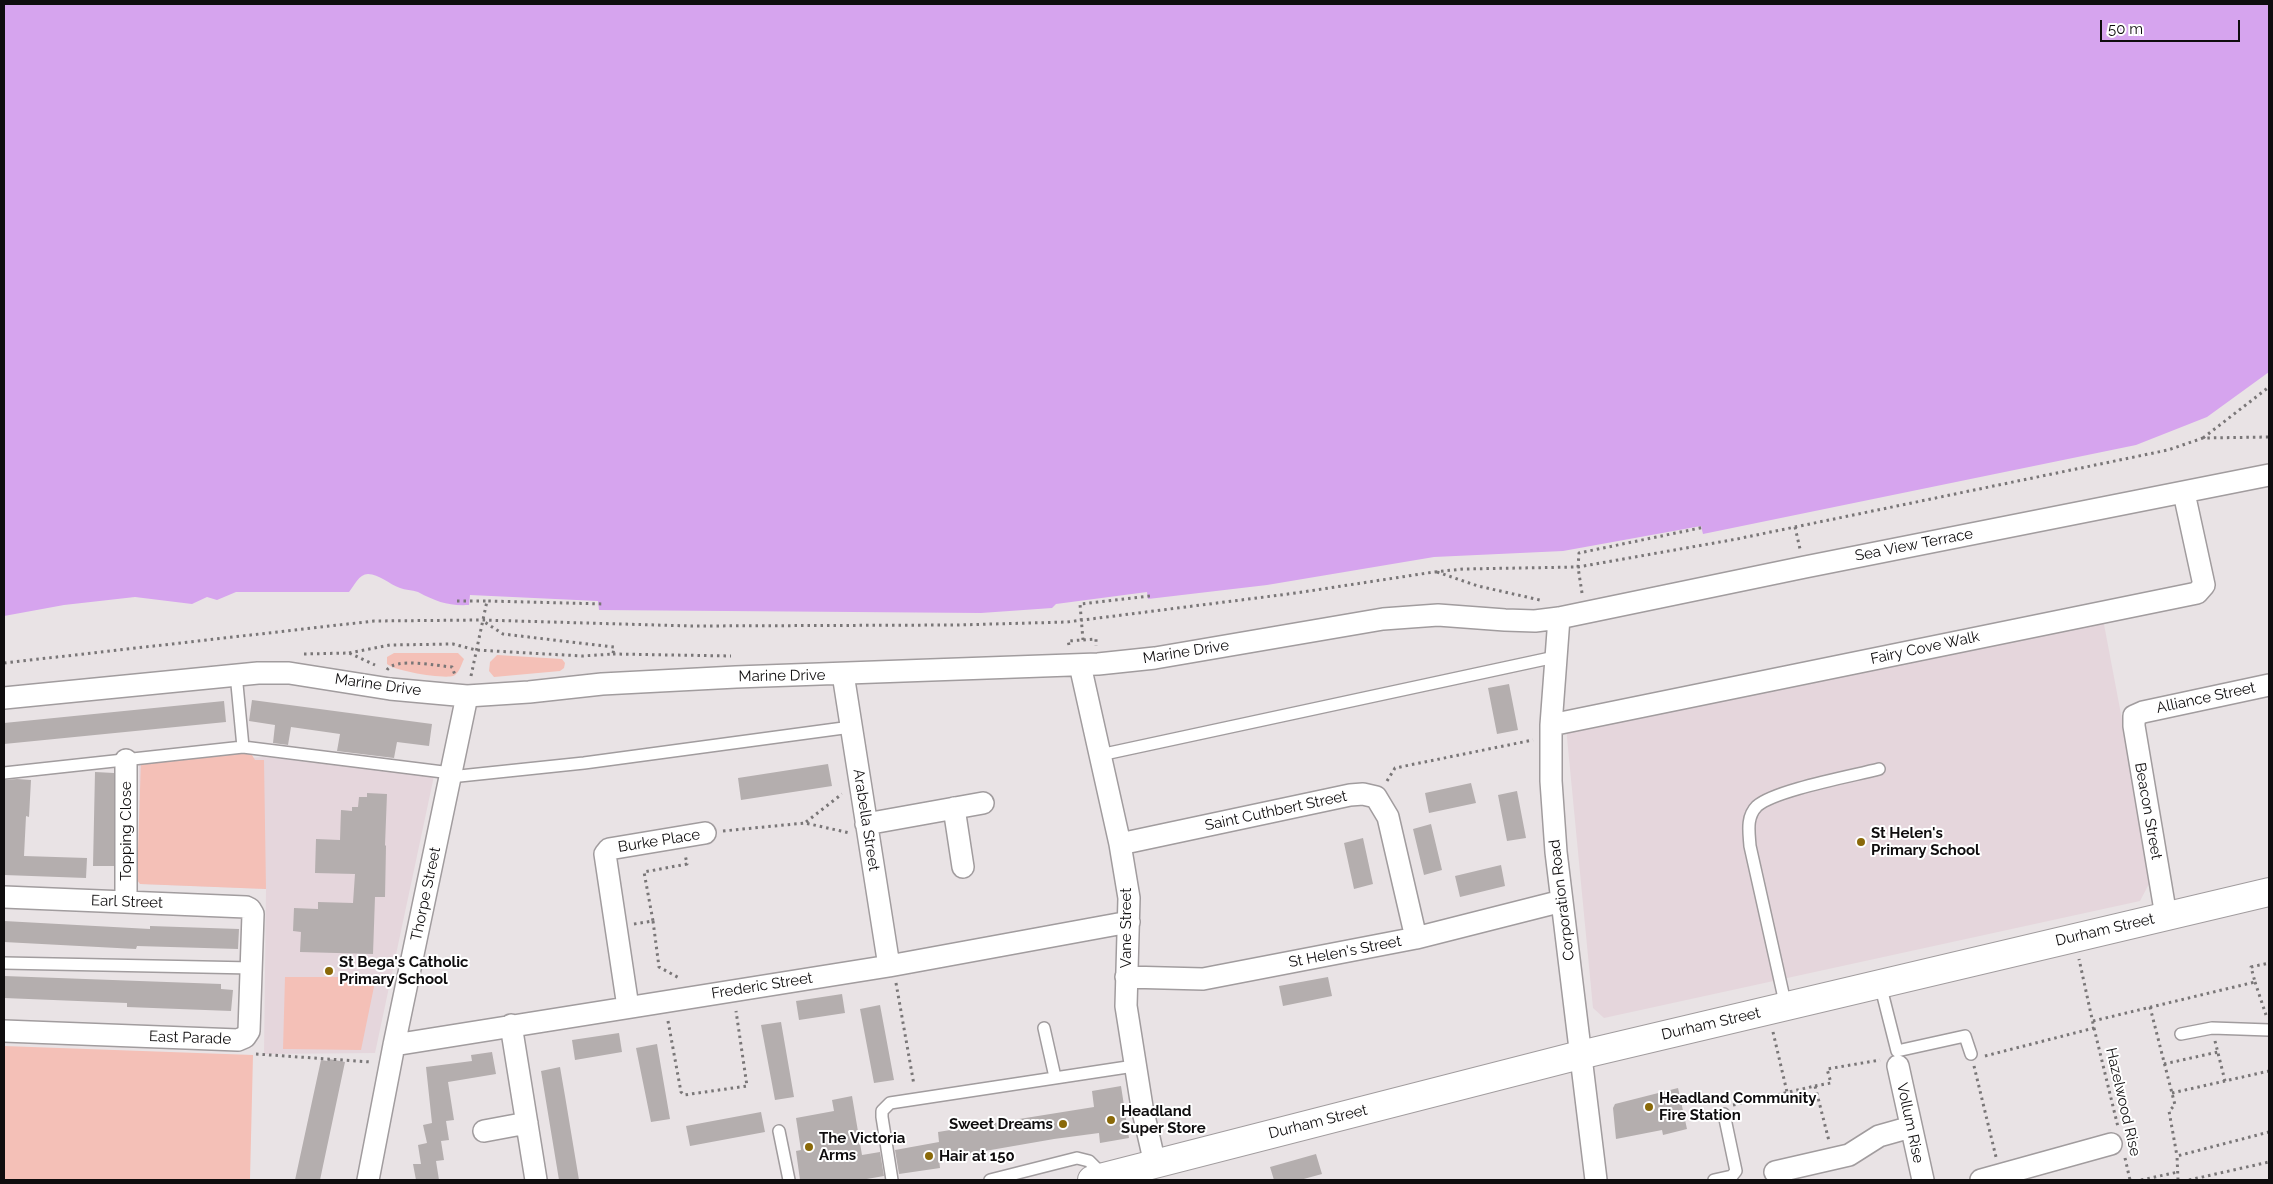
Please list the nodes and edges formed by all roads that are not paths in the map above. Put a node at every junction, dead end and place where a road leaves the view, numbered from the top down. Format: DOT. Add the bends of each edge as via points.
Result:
graph roads {
  1 [pos="2269,475"];
  2 [pos="2184,493"];
  3 [pos="1559,618"];
  4 [pos="1555,658"];
  5 [pos="1080,665"];
  6 [pos="236,674"];
  7 [pos="843,674"];
  8 [pos="2269,685"];
  9 [pos="465,687"];
  10 [pos="4,698"];
  11 [pos="2143,712"];
  12 [pos="851,727"];
  13 [pos="1551,730"];
  14 [pos="243,747"];
  15 [pos="1100,755"];
  16 [pos="126,760"];
  17 [pos="1879,769"];
  18 [pos="4,773"];
  19 [pos="450,775"];
  20 [pos="983,803"];
  21 [pos="954,808"];
  22 [pos="867,831"];
  23 [pos="705,833"];
  24 [pos="1120,844"];
  25 [pos="964,867"];
  26 [pos="2269,892"];
  27 [pos="4,897"];
  28 [pos="1562,901"];
  29 [pos="126,902"];
  30 [pos="250,909"];
  31 [pos="2166,916"];
  32 [pos="1129,922"];
  33 [pos="1416,938"];
  34 [pos="4,963"];
  35 [pos="252,968"];
  36 [pos="892,974"];
  37 [pos="1126,977"];
  38 [pos="1880,984"];
  39 [pos="628,1006"];
  40 [pos="1784,1018"];
  41 [pos="512,1025"];
  42 [pos="1044,1028"];
  43 [pos="2269,1030"];
  44 [pos="4,1031"];
  45 [pos="2181,1034"];
  46 [pos="394,1045"];
  47 [pos="1580,1055"];
  48 [pos="1972,1056"];
  49 [pos="1894,1062"];
  50 [pos="1134,1066"];
  51 [pos="1055,1077"];
  52 [pos="1724,1114"];
  53 [pos="527,1123"];
  54 [pos="1911,1127"];
  55 [pos="484,1131"];
  56 [pos="779,1132"];
  57 [pos="2118,1143"];
  58 [pos="1148,1172"];
  59 [pos="1775,1172"];
  60 [pos="1990,1178"];
  61 [pos="1098,1179"];
  62 [pos="1599,1179"];
  63 [pos="368,1180"];
  64 [pos="536,1180"];
  65 [pos="789,1180"];
  66 [pos="892,1180"];
  67 [pos="990,1180"];
  68 [pos="1714,1180"];
  69 [pos="1923,1180"];
  1 -- 2 [label="street, Sea View Terrace"];
  2 -- 3 [label="street, Sea View Terrace"];
  2 -- 13 [label="street, Fairy Cove Walk" via="2204,585 2197,593"];
  3 -- 4 [label="street, Corporation Road"];
  3 -- 5 [label="street, Marine Drive" via="1535,621 1438,614 1383,619 1155,658"];
  4 -- 13 [label="street, Corporation Road"];
  4 -- 15 [label="lane"];
  5 -- 7 [label="street, Marine Drive"];
  5 -- 15 [label="street, Vane Street"];
  6 -- 9 [label="street, Marine Drive" via="289,673 390,689"];
  6 -- 10 [label="street, Marine Drive"];
  6 -- 14 [label="lane"];
  7 -- 9 [label="street, Marine Drive"];
  7 -- 12 [label="street, Arabella Street"];
  8 -- 11 [label="street, Alliance Street"];
  9 -- 19 [label="street, Thorpe Street"];
  11 -- 31 [label="street, Beacon Street" via="2134,716 2134,726"];
  12 -- 19 [label="lane" via="584,763"];
  12 -- 22 [label="street, Arabella Street"];
  13 -- 28 [label="street, Corporation Road" via="1556,852"];
  14 -- 16 [label="lane"];
  14 -- 19 [label="lane"];
  15 -- 24 [label="street, Vane Street"];
  16 -- 18 [label="lane"];
  16 -- 29 [label="street, Topping Close"];
  17 -- 40 [label="lane" via="1776,796 1757,807 1748,822"];
  19 -- 46 [label="street, Thorpe Street"];
  20 -- 21 [label="street"];
  21 -- 22 [label="street"];
  21 -- 25 [label="street"];
  22 -- 36 [label="street, Arabella Street"];
  23 -- 39 [label="street, Burke Place" via="609,849 605,854"];
  24 -- 32 [label="street, Vane Street" via="1129,898"];
  24 -- 33 [label="street, Saint Cuthbert Street" via="1350,795 1376,797 1388,817"];
  26 -- 31 [label="street, Durham Street"];
  27 -- 29 [label="street, Earl Street"];
  28 -- 33 [label="street, St Helen's Street"];
  28 -- 47 [label="street, Corporation Road"];
  29 -- 30 [label="street, Earl Street"];
  30 -- 35 [label="street, East Parade" via="254,914"];
  31 -- 38 [label="street, Durham Street"];
  32 -- 36 [label="street, Frederic Street"];
  32 -- 37 [label="street, Vane Street"];
  33 -- 37 [label="street, St Helen's Street" via="1203,979"];
  34 -- 35 [label="lane"];
  35 -- 44 [label="street, East Parade" via="249,1031 238,1040"];
  36 -- 39 [label="street, Frederic Street" via="732,990"];
  37 -- 50 [label="street, Vane Street" via="1126,1006"];
  38 -- 40 [label="street, Durham Street"];
  38 -- 48 [label="lane" via="1897,1051 1965,1036"];
  39 -- 41 [label="street, Frederic Street"];
  40 -- 47 [label="street, Durham Street"];
  41 -- 46 [label="street, Frederic Street"];
  41 -- 53 [label="street"];
  42 -- 51 [label="lane"];
  43 -- 45 [label="lane" via="2212,1028"];
  46 -- 63 [label="street, Thorpe Street"];
  47 -- 58 [label="street, Durham Street"];
  47 -- 62 [label="street, Corporation Road"];
  49 -- 54 [label="street, Vollum Rise"];
  50 -- 51 [label="lane"];
  50 -- 58 [label="street, Vane Street"];
  51 -- 66 [label="lane" via="885,1106 882,1116"];
  52 -- 68 [label="lane" via="1736,1171 1732,1176"];
  53 -- 55 [label="street"];
  53 -- 64 [label="street"];
  54 -- 59 [label="street" via="1879,1136 1849,1155"];
  54 -- 69 [label="street, Vollum Rise"];
  56 -- 65 [label="lane"];
  57 -- 60 [label="street"];
  58 -- 61 [label="street, Durham Street"];
  61 -- 67 [label="lane" via="1089,1160 1077,1158"];
}
